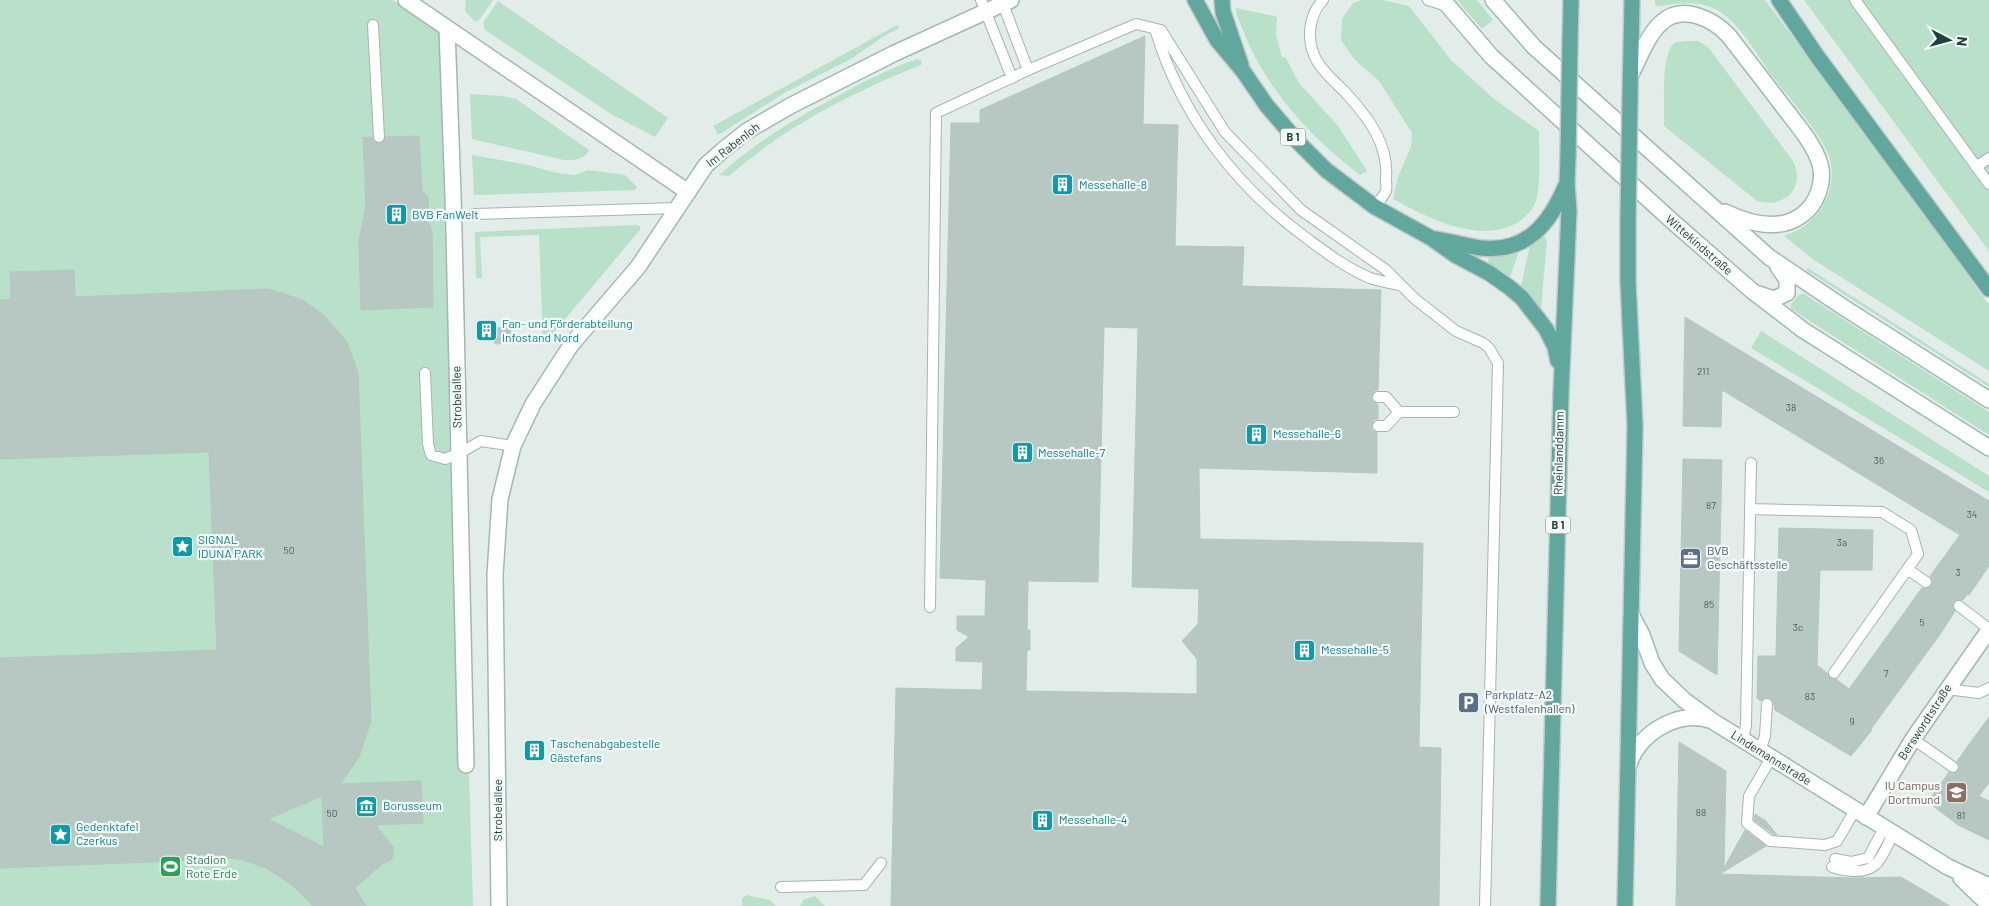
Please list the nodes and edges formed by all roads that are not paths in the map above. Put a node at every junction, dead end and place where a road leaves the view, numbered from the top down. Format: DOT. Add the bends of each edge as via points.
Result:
graph roads {
  1 [pos="406,0"];
  2 [pos="1195,0"];
  3 [pos="1323,0"];
  4 [pos="1428,0"];
  5 [pos="1493,0"];
  6 [pos="1571,0"];
  7 [pos="1632,0"];
  8 [pos="1779,0"];
  9 [pos="1855,0"];
  10 [pos="1007,2"];
  11 [pos="1445,3"];
  12 [pos="1220,4"];
  13 [pos="983,6"];
  14 [pos="374,25"];
  15 [pos="447,29"];
  16 [pos="1155,29"];
  17 [pos="1028,70"];
  18 [pos="1243,71"];
  19 [pos="1631,74"];
  20 [pos="1012,78"];
  21 [pos="379,137"];
  22 [pos="1989,158"];
  23 [pos="1976,167"];
  24 [pos="1567,184"];
  25 [pos="1989,184"];
  26 [pos="688,192"];
  27 [pos="1709,205"];
  28 [pos="1375,207"];
  29 [pos="677,208"];
  30 [pos="474,214"];
  31 [pos="1432,238"];
  32 [pos="1769,257"];
  33 [pos="1401,285"];
  34 [pos="1989,289"];
  35 [pos="1751,290"];
  36 [pos="425,373"];
  37 [pos="1561,382"];
  38 [pos="1378,397"];
  39 [pos="1989,400"];
  40 [pos="1399,412"];
  41 [pos="1454,412"];
  42 [pos="1378,426"];
  43 [pos="513,446"];
  44 [pos="1989,448"];
  45 [pos="458,454"];
  46 [pos="1751,463"];
  47 [pos="1750,509"];
  48 [pos="1907,569"];
  49 [pos="1926,582"];
  50 [pos="1959,606"];
  51 [pos="930,607"];
  52 [pos="1631,614"];
  53 [pos="1989,630"];
  54 [pos="1834,673"];
  55 [pos="1989,688"];
  56 [pos="1946,689"];
  57 [pos="1767,704"];
  58 [pos="1714,722"];
  59 [pos="1913,739"];
  60 [pos="1743,741"];
  61 [pos="1766,755"];
  62 [pos="466,766"];
  63 [pos="1953,767"];
  64 [pos="1628,772"];
  65 [pos="1861,814"];
  66 [pos="1889,831"];
  67 [pos="881,863"];
  68 [pos="1834,863"];
  69 [pos="1948,867"];
  70 [pos="1989,886"];
  71 [pos="781,887"];
  72 [pos="1989,905"];
  73 [pos="499,906"];
  74 [pos="1485,906"];
  75 [pos="1548,906"];
  76 [pos="1625,906"];
  1 -- 15 [label="main road"];
  2 -- 18 [label="main road, B 1" via="1217,40"];
  3 -- 28 [label="lane" via="1311,23 1311,47 1325,72 1364,114 1379,137 1387,169 1386,192"];
  4 -- 11 [label="lane"];
  5 -- 27 [label="main road" via="1534,47"];
  6 -- 24 [label="main road, Rheinlanddamm / B 1, bridge"];
  7 -- 19 [label="main road"];
  8 -- 34 [label="main road"];
  9 -- 23 [label="lane"];
  10 -- 13 [label="main road, Im Rabenloh"];
  10 -- 17 [label="lane"];
  11 -- 35 [label="main road, Wittekindstraße" via="1491,56"];
  12 -- 18 [label="main road, B 1"];
  13 -- 20 [label="lane"];
  13 -- 26 [label="main road, Im Rabenloh" via="747,131 706,165"];
  14 -- 21 [label="lane"];
  15 -- 26 [label="main road"];
  15 -- 45 [label="main road, Strobelallee, bridge"];
  16 -- 17 [label="lane" via="1136,24"];
  16 -- 33 [label="lane" via="1161,30 1224,132 1301,210 1386,270"];
  16 -- 33 [label="lane" via="1166,62 1188,107 1219,153 1249,189 1284,221 1338,260 1372,278"];
  17 -- 20 [label="lane"];
  18 -- 28 [label="main road, B 1" via="1266,106 1297,141 1326,170"];
  19 -- 27 [label="main road" via="1662,22 1679,15 1707,19 1730,36 1808,139 1822,174 1812,205 1793,221 1766,224 1743,220"];
  19 -- 52 [label="main road, bridge" via="1628,282 1635,426"];
  20 -- 51 [label="lane" via="936,113"];
  22 -- 23 [label="lane"];
  23 -- 25 [label="lane"];
  24 -- 31 [label="main road, B 1" via="1544,224 1535,234 1517,243 1489,248"];
  24 -- 37 [label="main road, Rheinlanddamm / B 1" via="1569,220"];
  26 -- 29 [label="main road, Im Rabenloh"];
  27 -- 32 [label="main road"];
  28 -- 31 [label="main road, B 1"];
  29 -- 30 [label="lane"];
  29 -- 43 [label="main road, Im Rabenloh" via="638,267 571,345 533,404"];
  31 -- 37 [label="main road, B 1" via="1522,298 1546,329 1554,347"];
  32 -- 35 [label="main road" via="1787,280 1787,293 1774,299"];
  32 -- 39 [label="main road"];
  33 -- 74 [label="lane" via="1415,300 1456,331 1489,348 1498,363"];
  35 -- 44 [label="main road, Wittekindstraße" via="1803,330"];
  36 -- 45 [label="lane" via="431,455 446,459"];
  37 -- 75 [label="main road, Rheinlanddamm / B 1"];
  38 -- 40 [label="lane" via="1386,397"];
  40 -- 41 [label="lane"];
  40 -- 42 [label="lane" via="1386,426"];
  43 -- 45 [label="lane" via="481,441"];
  43 -- 73 [label="main road, Strobelallee" via="500,499 495,575"];
  45 -- 62 [label="main road, Strobelallee"];
  46 -- 47 [label="lane"];
  47 -- 48 [label="lane" via="1882,512 1911,530 1918,554"];
  47 -- 60 [label="lane" via="1746,725"];
  48 -- 49 [label="lane"];
  48 -- 54 [label="lane"];
  50 -- 53 [label="lane"];
  52 -- 58 [label="main road, Lindemannstraße" via="1662,679"];
  52 -- 64 [label="main road"];
  53 -- 56 [label="main road, Berswordtstraße"];
  55 -- 56 [label="lane" via="1979,693"];
  56 -- 59 [label="main road, Berswordtstraße"];
  57 -- 61 [label="lane"];
  58 -- 60 [label="main road, Lindemannstraße"];
  58 -- 64 [label="main road" via="1691,717 1668,723 1644,740 1630,758"];
  59 -- 63 [label="lane"];
  59 -- 65 [label="main road, Berswordtstraße"];
  60 -- 61 [label="main road, Lindemannstraße"];
  61 -- 65 [label="main road, Lindemannstraße"];
  61 -- 65 [label="lane" via="1749,796 1747,823 1770,841 1824,844 1837,840"];
  64 -- 76 [label="main road"];
  65 -- 66 [label="main road, Lindemannstraße"];
  66 -- 68 [label="lane" via="1868,858"];
  66 -- 69 [label="main road, Lindemannstraße"];
  67 -- 71 [label="lane" via="864,885"];
  69 -- 70 [label="main road, Lindemannstraße"];
  69 -- 72 [label="main road, Lindemannstraße"];
}
